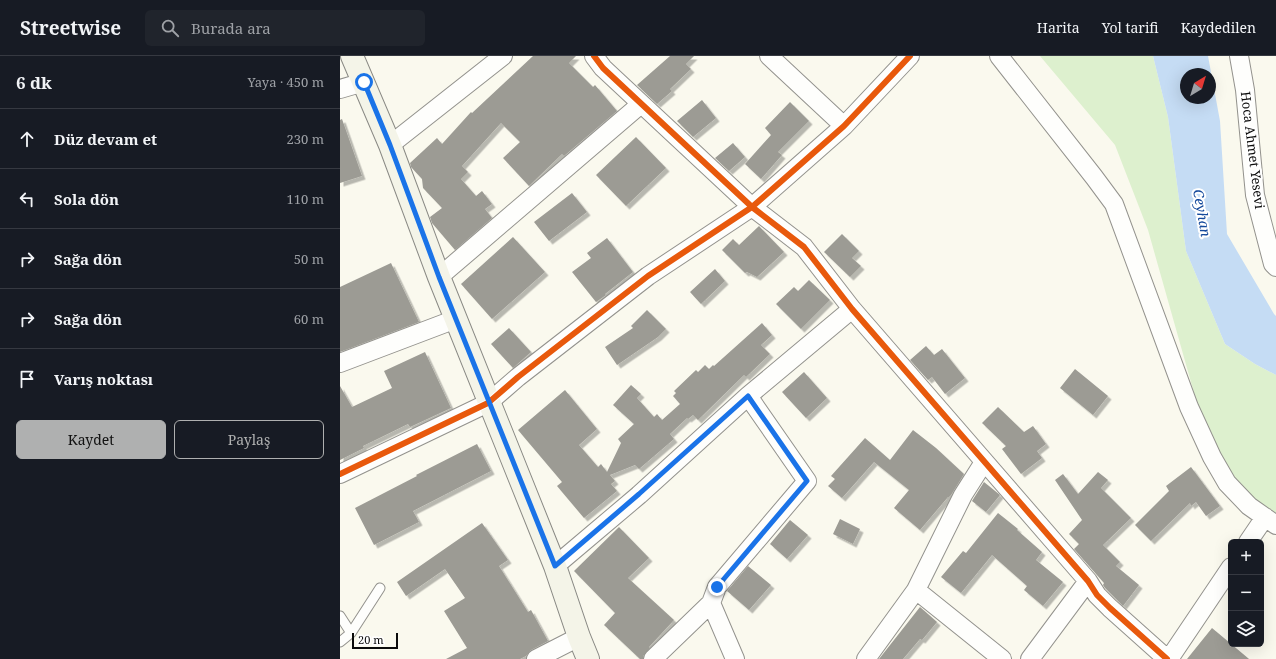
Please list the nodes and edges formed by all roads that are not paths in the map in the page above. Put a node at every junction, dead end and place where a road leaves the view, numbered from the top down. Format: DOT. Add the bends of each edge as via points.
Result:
graph roads {
  1 [pos="352,56"];
  2 [pos="503,56"];
  3 [pos="594,56"];
  4 [pos="769,56"];
  5 [pos="910,56"];
  6 [pos="999,56"];
  7 [pos="1239,56"];
  8 [pos="364,82"];
  9 [pos="340,89"];
  10 [pos="640,104"];
  11 [pos="844,126"];
  12 [pos="390,145"];
  13 [pos="752,207"];
  14 [pos="1276,267"];
  15 [pos="439,277"];
  16 [pos="852,310"];
  17 [pos="456,319"];
  18 [pos="340,363"];
  19 [pos="748,396"];
  20 [pos="488,403"];
  21 [pos="984,462"];
  22 [pos="340,474"];
  23 [pos="1270,521"];
  24 [pos="1251,539"];
  25 [pos="555,566"];
  26 [pos="1228,571"];
  27 [pos="1088,581"];
  28 [pos="380,588"];
  29 [pos="916,590"];
  30 [pos="711,603"];
  31 [pos="340,616"];
  32 [pos="351,633"];
  33 [pos="579,637"];
  34 [pos="340,642"];
  35 [pos="536,659"];
  36 [pos="588,659"];
  37 [pos="652,659"];
  38 [pos="734,659"];
  39 [pos="866,659"];
  40 [pos="1002,659"];
  41 [pos="1030,659"];
  42 [pos="1168,659"];
  1 -- 8 [label="main road"];
  2 -- 12 [label="street"];
  3 -- 10 [label="street"];
  4 -- 11 [label="street"];
  5 -- 11 [label="street"];
  6 -- 23 [label="street" via="1114,204 1189,407 1212,457 1227,483 1249,506"];
  7 -- 14 [label="street, Hoca Ahmet Yesevi" via="1245,90 1255,195 1273,264"];
  8 -- 9 [label="street"];
  8 -- 12 [label="main road"];
  10 -- 13 [label="street"];
  10 -- 15 [label="street"];
  11 -- 13 [label="street"];
  12 -- 15 [label="main road"];
  13 -- 16 [label="street" via="804,247"];
  13 -- 20 [label="street" via="648,276"];
  15 -- 17 [label="main road"];
  16 -- 19 [label="street"];
  16 -- 21 [label="street"];
  17 -- 18 [label="street"];
  17 -- 20 [label="main road"];
  19 -- 25 [label="street"];
  19 -- 30 [label="street" via="807,481 717,587"];
  20 -- 22 [label="street"];
  20 -- 25 [label="main road"];
  21 -- 27 [label="street"];
  21 -- 29 [label="street" via="963,495"];
  23 -- 24 [label="street"];
  25 -- 33 [label="main road"];
  26 -- 42 [label="street"];
  27 -- 41 [label="street"];
  27 -- 42 [label="street" via="1102,601"];
  28 -- 32 [label="lane"];
  29 -- 39 [label="street"];
  29 -- 40 [label="street"];
  30 -- 37 [label="street"];
  30 -- 38 [label="street"];
  31 -- 32 [label="lane"];
  32 -- 34 [label="lane"];
  33 -- 35 [label="street"];
  33 -- 36 [label="main road"];
}
